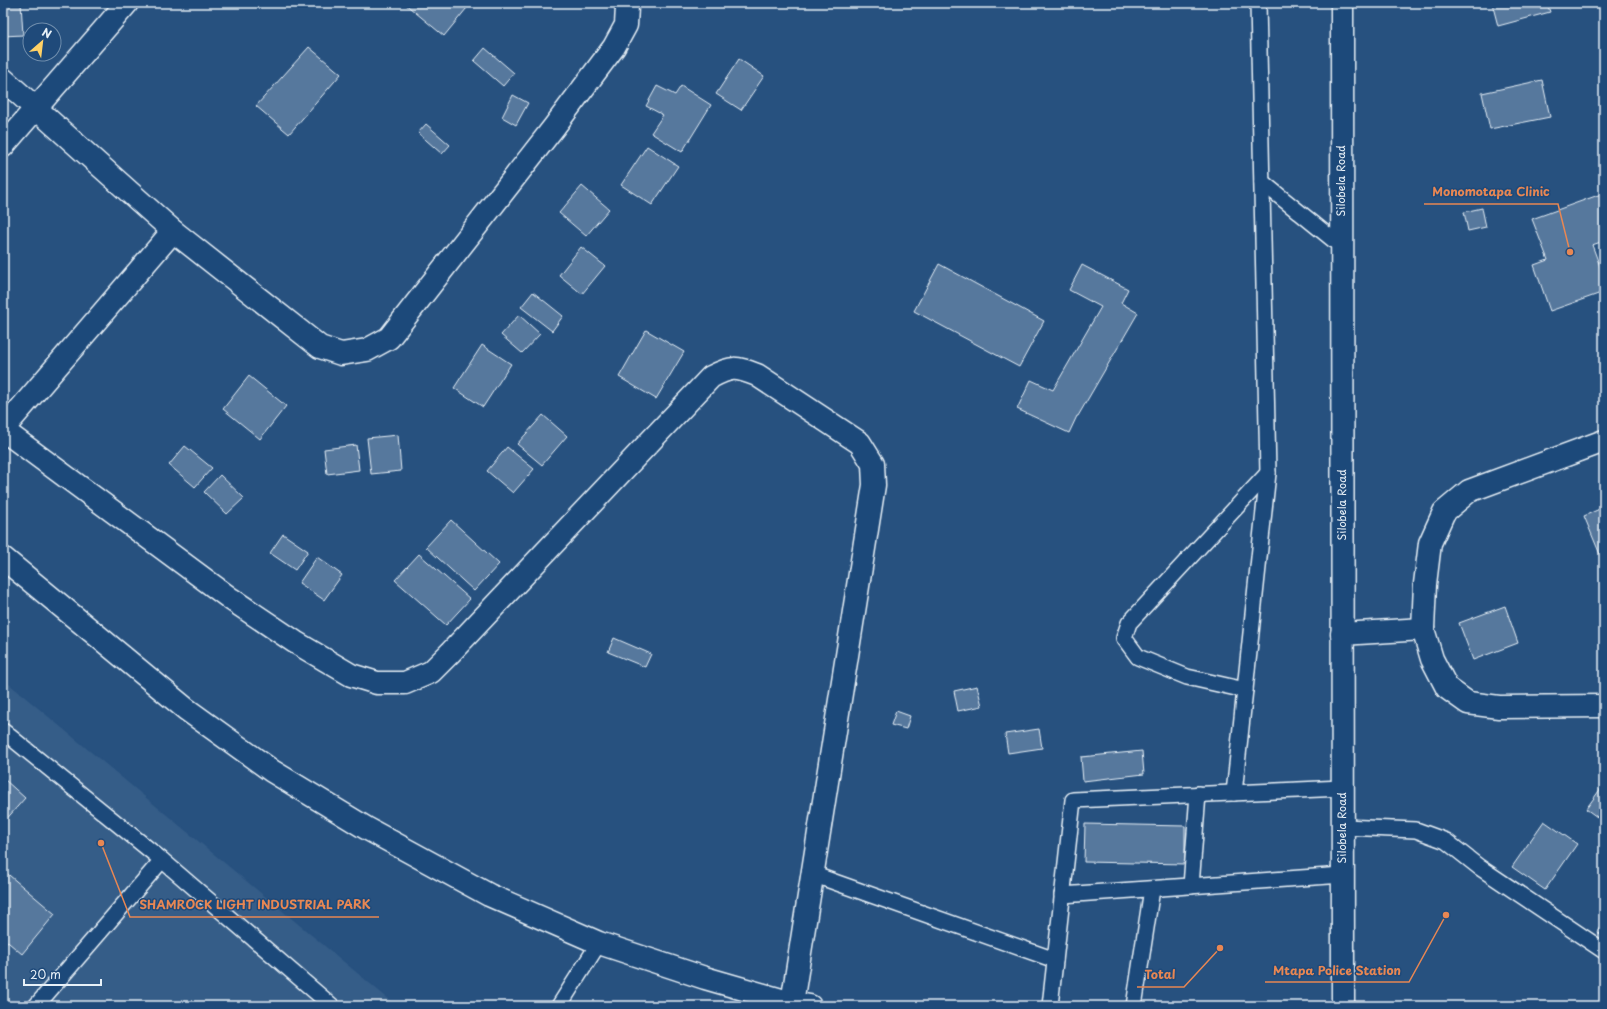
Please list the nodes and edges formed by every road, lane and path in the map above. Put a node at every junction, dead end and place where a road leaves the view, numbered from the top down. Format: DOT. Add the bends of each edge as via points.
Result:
graph roads {
  1 [pos="127,3"];
  2 [pos="625,3"];
  3 [pos="1258,3"];
  4 [pos="1342,3"];
  5 [pos="3,79"];
  6 [pos="36,108"];
  7 [pos="3,146"];
  8 [pos="1262,182"];
  9 [pos="173,231"];
  10 [pos="1341,246"];
  11 [pos="3,430"];
  12 [pos="1604,441"];
  13 [pos="1268,473"];
  14 [pos="3,558"];
  15 [pos="1423,628"];
  16 [pos="1342,634"];
  17 [pos="1245,690"];
  18 [pos="1604,706"];
  19 [pos="3,730"];
  20 [pos="1342,788"];
  21 [pos="1234,793"];
  22 [pos="1198,794"];
  23 [pos="1342,827"];
  24 [pos="162,860"];
  25 [pos="812,874"];
  26 [pos="1342,876"];
  27 [pos="1191,886"];
  28 [pos="1152,889"];
  29 [pos="1062,895"];
  30 [pos="598,943"];
  31 [pos="1604,951"];
  32 [pos="1055,960"];
  33 [pos="801,1005"];
  34 [pos="36,1006"];
  35 [pos="332,1006"];
  36 [pos="559,1006"];
  37 [pos="1050,1006"];
  38 [pos="1134,1006"];
  39 [pos="1343,1006"];
  1 -- 6 [label="street"];
  2 -- 9 [label="street" via="626,25 614,47 389,338 367,350 341,354 320,347"];
  3 -- 8 [label="lane"];
  4 -- 10 [label="street, Silobela Road"];
  5 -- 6 [label="street"];
  6 -- 7 [label="street"];
  6 -- 9 [label="street"];
  8 -- 10 [label="lane"];
  8 -- 13 [label="lane"];
  9 -- 11 [label="street"];
  10 -- 16 [label="street, Silobela Road"];
  11 -- 25 [label="street" via="231,599 295,642 351,675 377,683 405,683 430,672 450,654 711,377 725,370 737,368 757,375 860,443 873,464 874,485"];
  12 -- 15 [label="street" via="1469,491 1444,512 1430,543"];
  13 -- 17 [label="lane"];
  13 -- 17 [label="lane" via="1129,623 1124,638 1138,657 1187,677"];
  14 -- 30 [label="street" via="186,709 272,771 366,828 489,895"];
  15 -- 16 [label="street"];
  15 -- 18 [label="street" via="1432,659 1447,688 1468,703 1499,707"];
  16 -- 20 [label="street, Silobela Road"];
  17 -- 21 [label="lane"];
  19 -- 24 [label="lane"];
  20 -- 21 [label="lane"];
  20 -- 23 [label="street, Silobela Road"];
  21 -- 22 [label="lane"];
  22 -- 27 [label="lane"];
  22 -- 29 [label="lane" via="1073,800"];
  23 -- 26 [label="street, Silobela Road"];
  23 -- 31 [label="lane" via="1416,830 1446,841 1479,867"];
  24 -- 34 [label="lane"];
  24 -- 35 [label="lane"];
  25 -- 32 [label="lane"];
  25 -- 33 [label="street"];
  26 -- 27 [label="lane"];
  26 -- 39 [label="street, Silobela Road"];
  27 -- 28 [label="lane"];
  28 -- 29 [label="lane"];
  28 -- 38 [label="lane"];
  29 -- 32 [label="lane"];
  30 -- 33 [label="street" via="705,978"];
  30 -- 36 [label="lane"];
  32 -- 37 [label="lane"];
}
